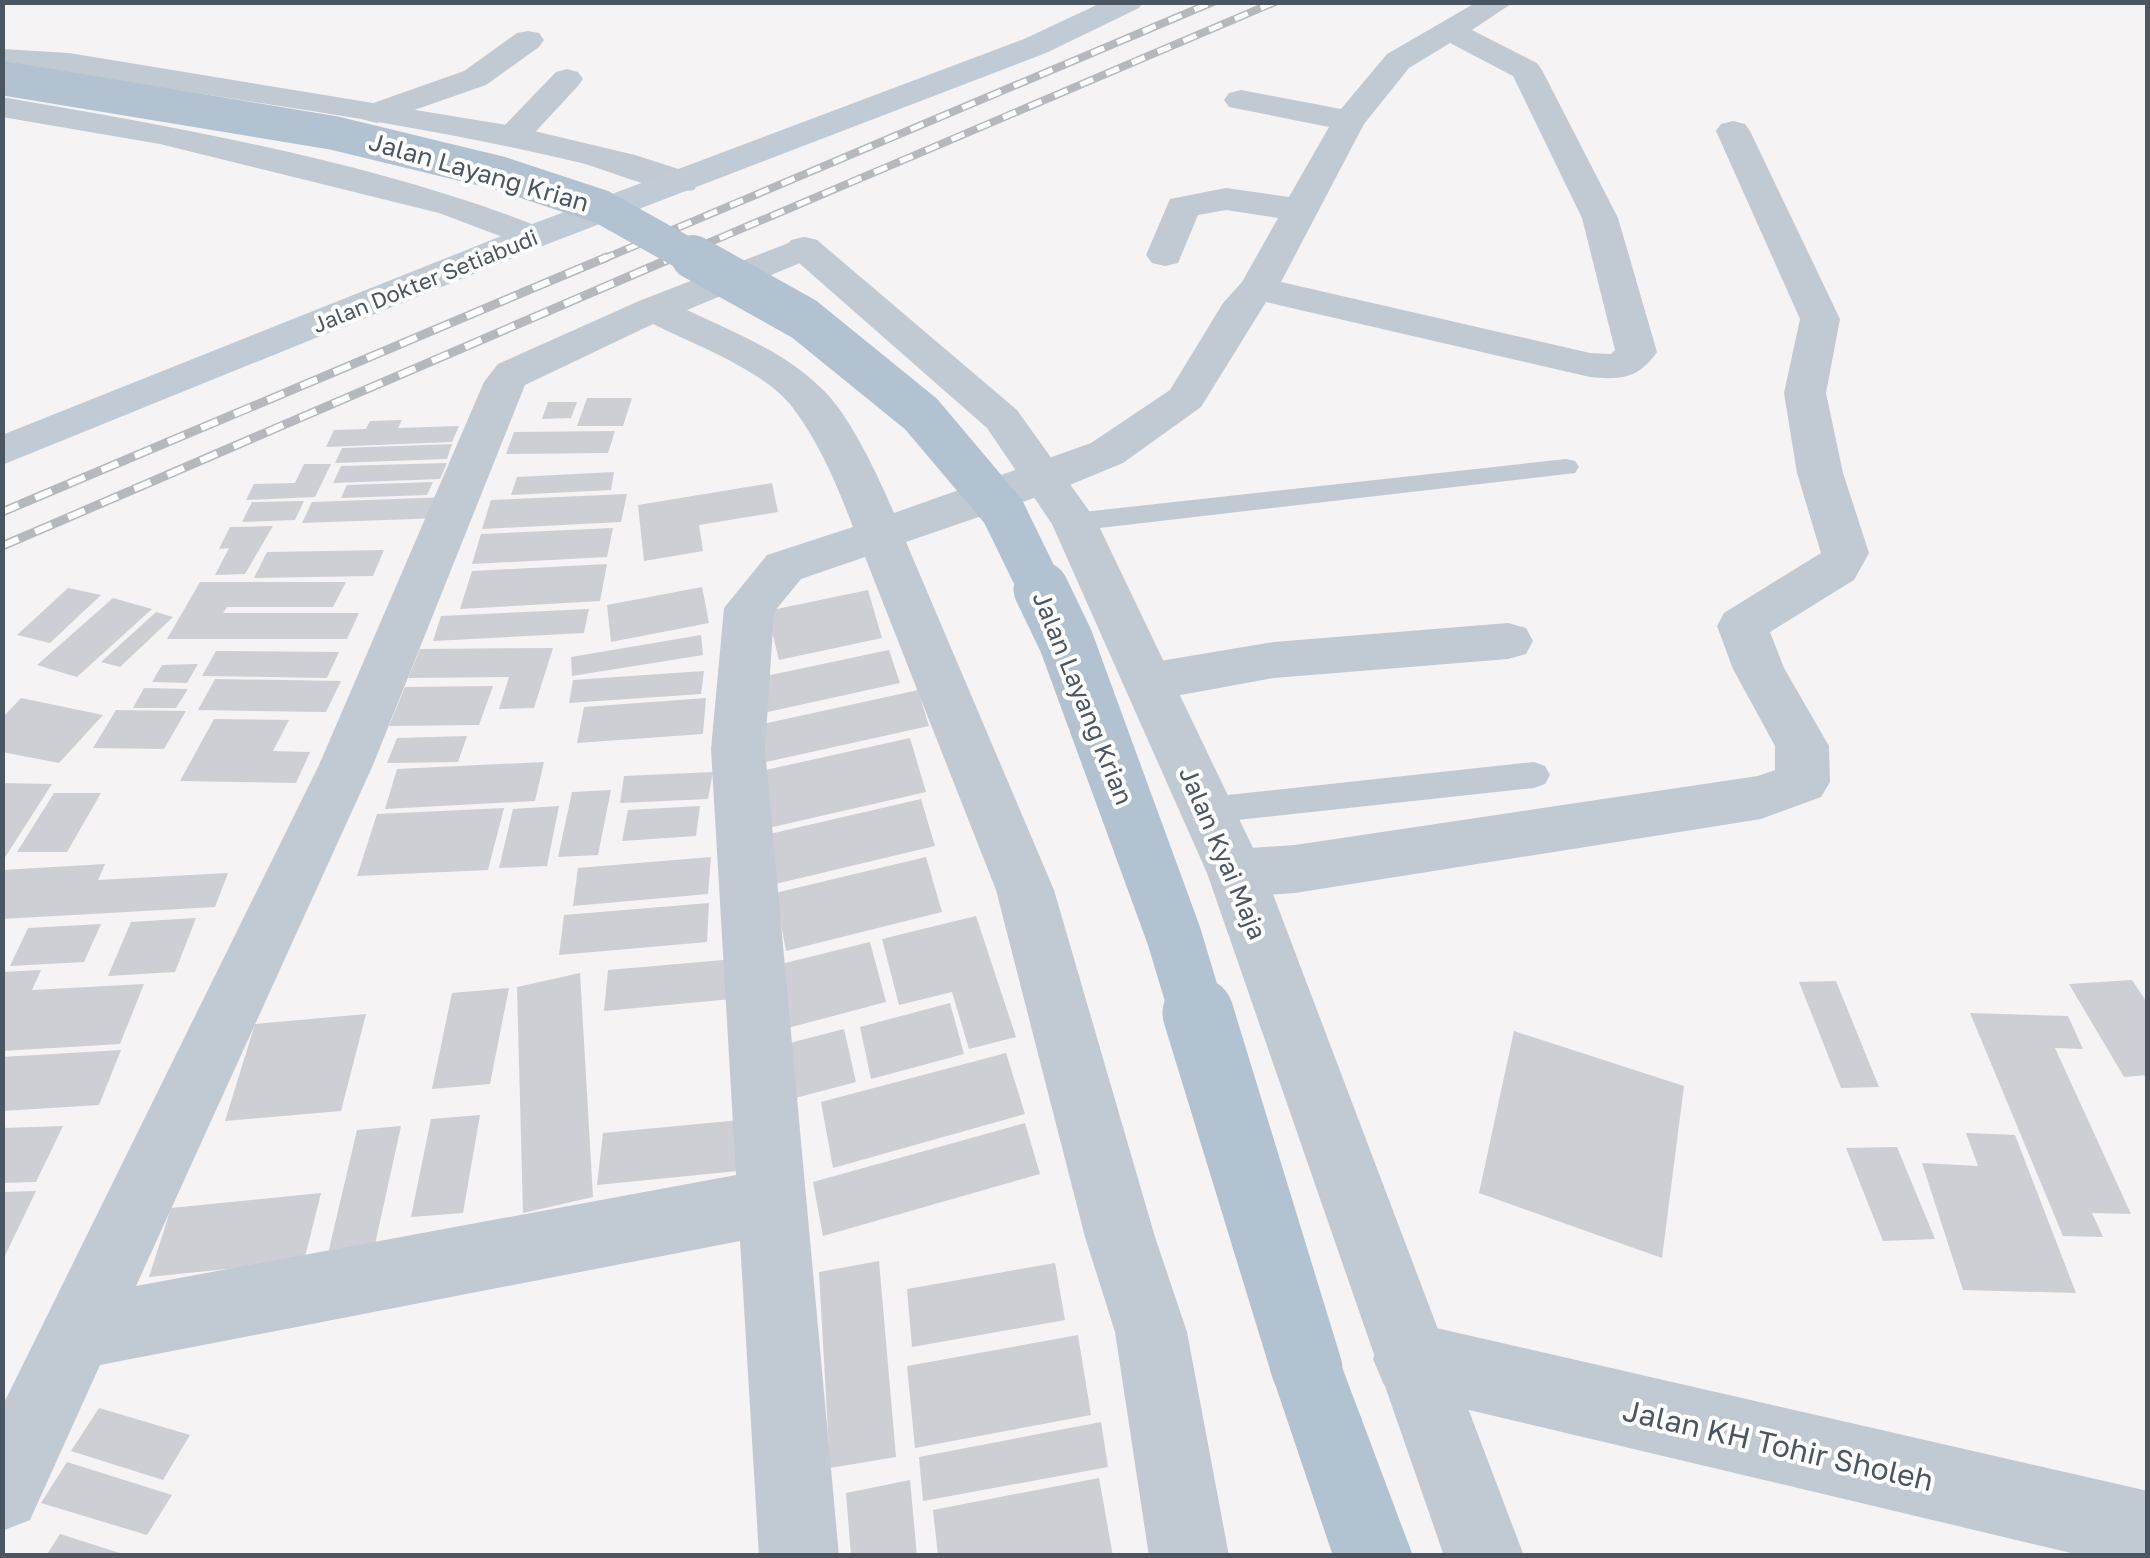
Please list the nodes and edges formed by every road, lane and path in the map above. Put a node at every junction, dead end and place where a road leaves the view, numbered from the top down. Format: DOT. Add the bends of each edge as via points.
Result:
graph roads {
  1 [pos="1128,2"];
  2 [pos="1499,2"];
  3 [pos="1450,31"];
  4 [pos="528,40"];
  5 [pos="2,58"];
  6 [pos="69,63"];
  7 [pos="567,79"];
  8 [pos="12,95"];
  9 [pos="1241,100"];
  10 [pos="377,112"];
  11 [pos="1349,121"];
  12 [pos="1733,130"];
  13 [pos="513,136"];
  14 [pos="681,182"];
  15 [pos="1300,210"];
  16 [pos="542,234"];
  17 [pos="1165,255"];
  18 [pos="1258,288"];
  19 [pos="664,306"];
  20 [pos="2,451"];
  21 [pos="1566,467"];
  22 [pos="1042,497"];
  23 [pos="877,534"];
  24 [pos="1508,641"];
  25 [pos="1148,682"];
  26 [pos="1534,775"];
  27 [pos="1209,810"];
  28 [pos="1236,873"];
  29 [pos="771,1202"];
  30 [pos="74,1334"];
  31 [pos="1410,1359"];
  32 [pos="2,1492"];
  33 [pos="2148,1531"];
  34 [pos="799,1556"];
  35 [pos="1188,1556"];
  36 [pos="1373,1556"];
  37 [pos="1484,1556"];
  1 -- 14 [label="main road, Jalan Dokter Setiabudi" via="1035,46"];
  2 -- 3 [label="street"];
  3 -- 11 [label="street" via="1398,61"];
  3 -- 18 [label="street" via="1526,70 1600,218 1636,352 1621,367 1590,365"];
  4 -- 10 [label="street" via="474,78"];
  5 -- 6 [label="street"];
  6 -- 8 [label="street"];
  6 -- 10 [label="street"];
  7 -- 13 [label="street"];
  8 -- 16 [label="street" via="452,205"];
  8 -- 36 [label="main road, Jalan Layang Krian, bridge" via="334,133 602,206 804,319 921,414 1003,512 1066,642 1174,936 1307,1369"];
  9 -- 11 [label="street"];
  10 -- 13 [label="street"];
  11 -- 15 [label="street"];
  12 -- 28 [label="street" via="1820,320 1808,404 1845,554 1837,568 1742,626 1802,746 1802,782 1761,797"];
  13 -- 14 [label="street"];
  14 -- 16 [label="main road, Jalan Dokter Setiabudi"];
  15 -- 17 [label="street" via="1226,199 1183,207"];
  15 -- 18 [label="street"];
  16 -- 20 [label="main road, Jalan Dokter Setiabudi"];
  18 -- 22 [label="street" via="1186,398"];
  19 -- 22 [label="street, Jalan Kyai Maja" via="804,248 1002,419"];
  19 -- 23 [label="street" via="807,397 852,466"];
  19 -- 30 [label="street" via="505,382 346,765"];
  21 -- 22 [label="lane"];
  22 -- 23 [label="street" via="938,513"];
  22 -- 25 [label="street, Jalan Kyai Maja"];
  23 -- 29 [label="street" via="784,567 749,608 738,749"];
  23 -- 35 [label="street" via="1025,890 1151,1332"];
  24 -- 25 [label="street" via="1274,660"];
  25 -- 27 [label="street, Jalan Kyai Maja"];
  26 -- 27 [label="lane"];
  27 -- 28 [label="street, Jalan Kyai Maja"];
  28 -- 31 [label="street, Jalan Kyai Maja"];
  29 -- 30 [label="street"];
  29 -- 34 [label="street"];
  30 -- 32 [label="street"];
  31 -- 33 [label="street, Jalan KH Tohir Sholeh"];
  31 -- 37 [label="street, Jalan Kyai Maja"];
}
